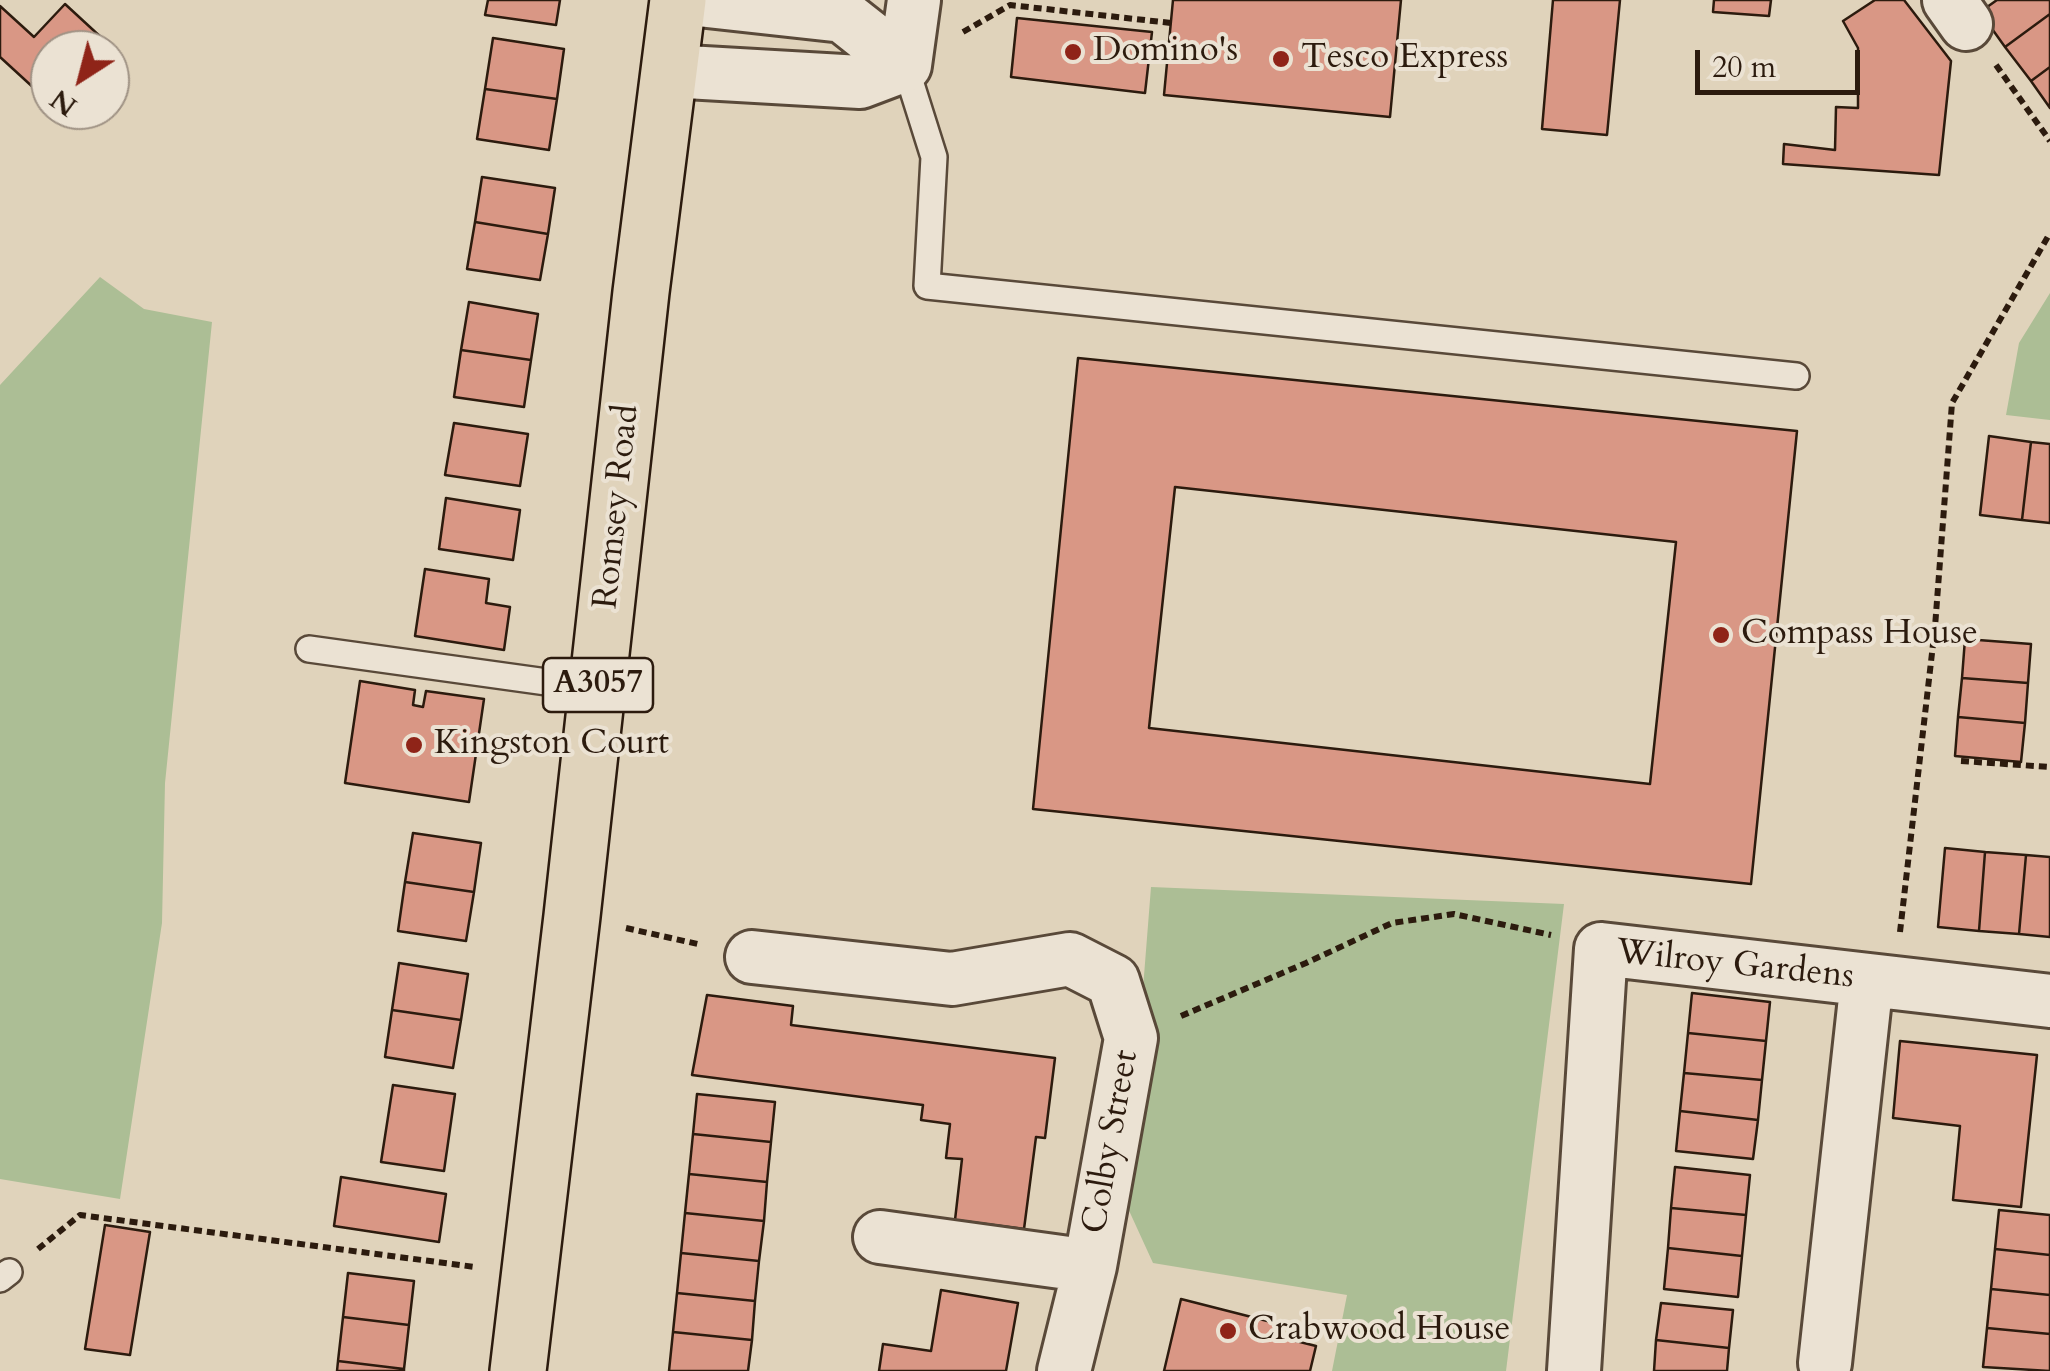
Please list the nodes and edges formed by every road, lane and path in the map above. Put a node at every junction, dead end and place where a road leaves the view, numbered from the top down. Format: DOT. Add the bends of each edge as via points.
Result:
graph roads {
  1 [pos="678,0"];
  2 [pos="698,0"];
  3 [pos="914,0"];
  4 [pos="1027,3"];
  5 [pos="1957,12"];
  6 [pos="1171,24"];
  7 [pos="906,65"];
  8 [pos="669,71"];
  9 [pos="2050,141"];
  10 [pos="2050,233"];
  11 [pos="1796,376"];
  12 [pos="309,649"];
  13 [pos="598,689"];
  14 [pos="1961,761"];
  15 [pos="2050,767"];
  16 [pos="572,916"];
  17 [pos="1600,949"];
  18 [pos="752,957"];
  19 [pos="1881,982"];
  20 [pos="2050,1001"];
  21 [pos="1132,1038"];
  22 [pos="880,1237"];
  23 [pos="1090,1266"];
  24 [pos="529,1274"];
  25 [pos="5,1276"];
  26 [pos="1825,1364"];
  27 [pos="518,1371"];
  28 [pos="1064,1371"];
  29 [pos="1574,1371"];
  1 -- 8 [label="main road, Romsey Road / A3057"];
  2 -- 7 [label="street" via="843,16"];
  3 -- 7 [label="street"];
  4 -- 6 [label="path"];
  4 -- 7 [label="path" via="1010,5"];
  5 -- 9 [label="path"];
  7 -- 8 [label="street" via="860,82"];
  7 -- 11 [label="lane" via="934,157 927,286"];
  8 -- 13 [label="main road, Romsey Road / A3057"];
  10 -- 19 [label="path" via="1952,403 1935,627"];
  12 -- 13 [label="lane"];
  13 -- 16 [label="main road, Romsey Road / A3057"];
  14 -- 15 [label="path"];
  16 -- 18 [label="path"];
  16 -- 24 [label="main road, Romsey Road / A3057"];
  17 -- 19 [label="street, Wilroy Gardens"];
  17 -- 21 [label="path" via="1454,914 1392,923"];
  17 -- 29 [label="street, Wilroy Gardens"];
  18 -- 21 [label="street, Colby Street" via="952,980 1070,959 1113,982"];
  19 -- 20 [label="street, Wilroy Gardens"];
  19 -- 26 [label="street"];
  21 -- 23 [label="street, Colby Street"];
  22 -- 23 [label="street"];
  23 -- 28 [label="street, Colby Street"];
  24 -- 25 [label="path" via="80,1215"];
  24 -- 27 [label="main road, Romsey Road / A3057"];
}
